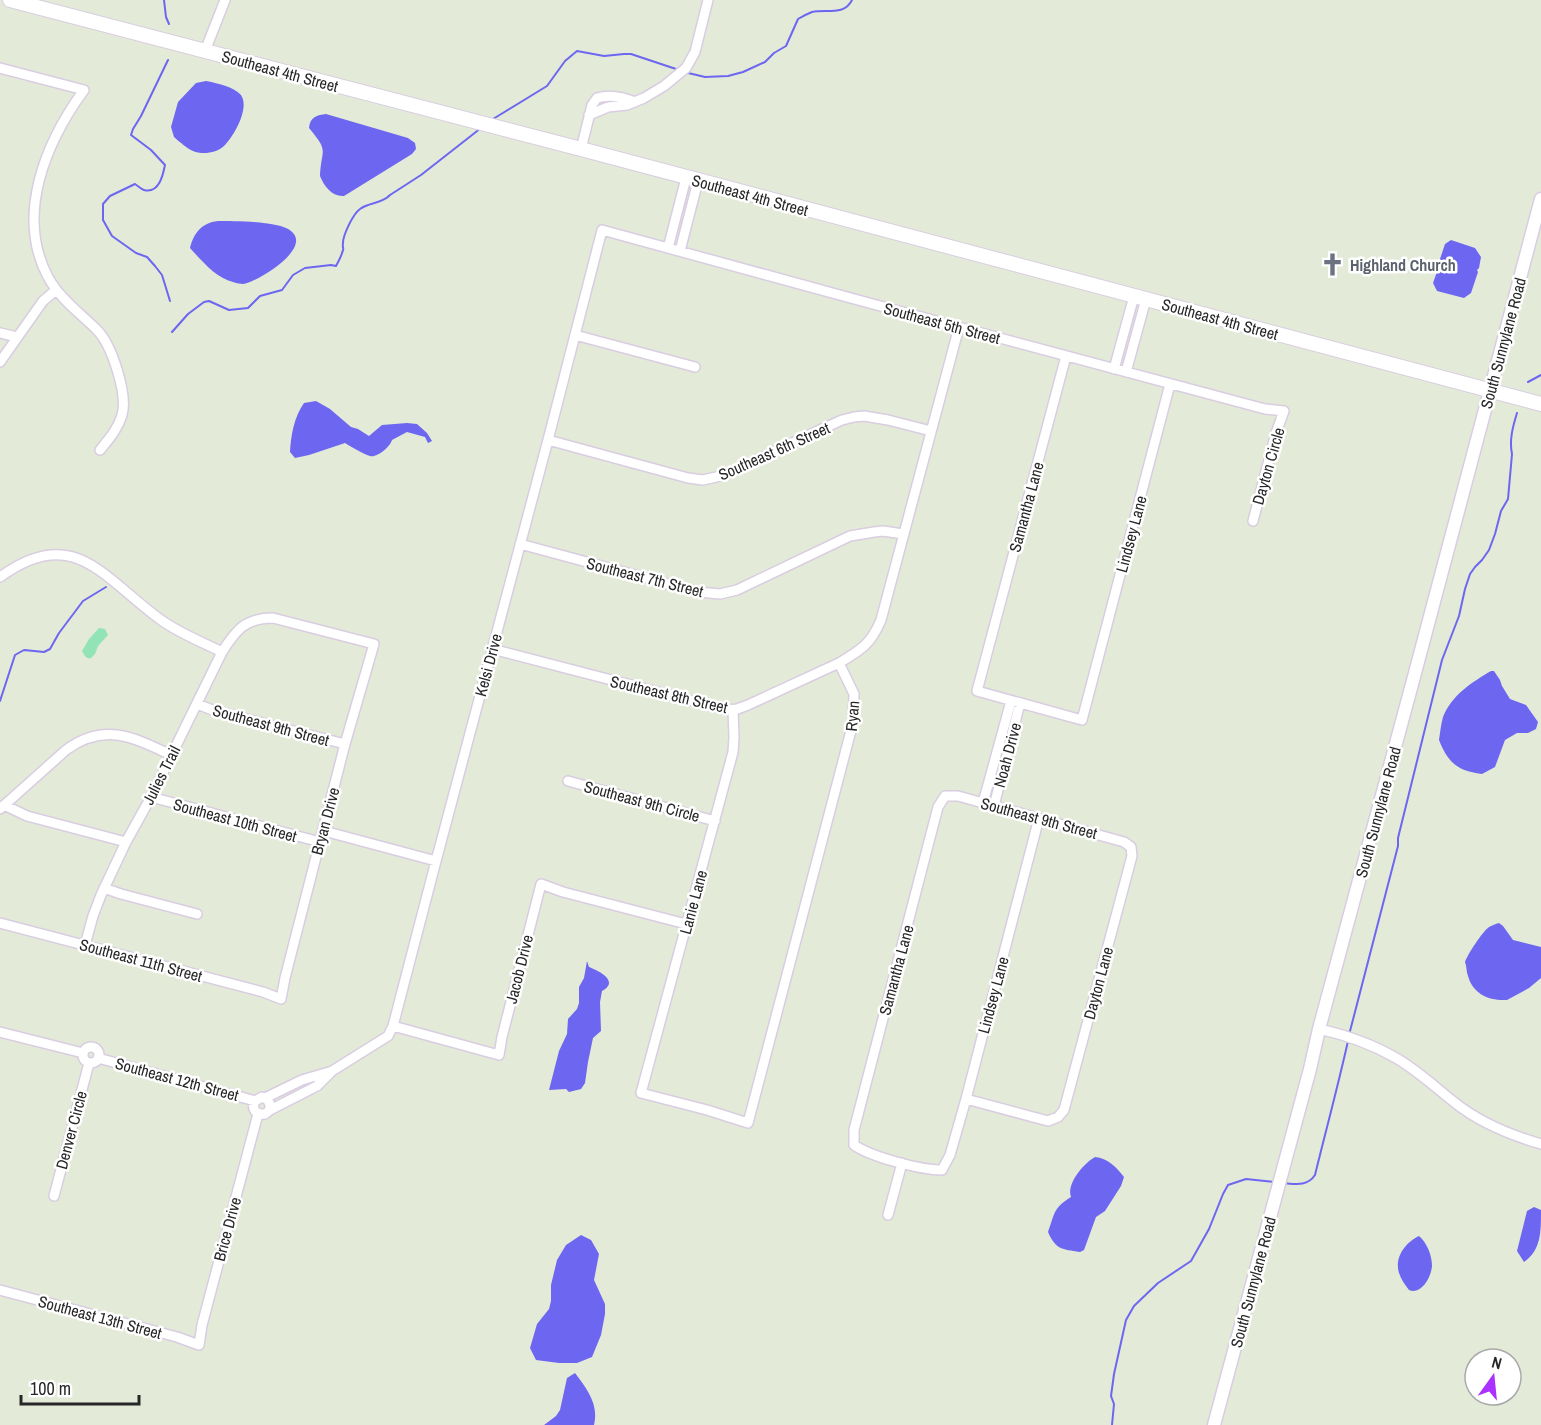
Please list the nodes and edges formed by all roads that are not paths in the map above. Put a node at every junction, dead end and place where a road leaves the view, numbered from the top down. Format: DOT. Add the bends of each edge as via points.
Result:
graph roads {
  1 [pos="10,0"];
  2 [pos="225,0"];
  3 [pos="708,0"];
  4 [pos="204,51"];
  5 [pos="0,68"];
  6 [pos="580,149"];
  7 [pos="692,179"];
  8 [pos="1541,199"];
  9 [pos="602,230"];
  10 [pos="668,248"];
  11 [pos="680,251"];
  12 [pos="56,290"];
  13 [pos="1140,297"];
  14 [pos="958,327"];
  15 [pos="0,333"];
  16 [pos="575,335"];
  17 [pos="17,338"];
  18 [pos="1066,356"];
  19 [pos="0,362"];
  20 [pos="695,367"];
  21 [pos="1114,369"];
  22 [pos="1126,372"];
  23 [pos="1170,384"];
  24 [pos="1490,390"];
  25 [pos="1541,404"];
  26 [pos="1284,411"];
  27 [pos="930,431"];
  28 [pos="548,440"];
  29 [pos="100,450"];
  30 [pos="1253,521"];
  31 [pos="903,534"];
  32 [pos="520,544"];
  33 [pos="0,577"];
  34 [pos="374,644"];
  35 [pos="492,649"];
  36 [pos="222,652"];
  37 [pos="839,663"];
  38 [pos="1015,702"];
  39 [pos="197,704"];
  40 [pos="733,710"];
  41 [pos="345,744"];
  42 [pos="171,755"];
  43 [pos="568,781"];
  44 [pos="945,796"];
  45 [pos="151,797"];
  46 [pos="983,803"];
  47 [pos="993,806"];
  48 [pos="2,807"];
  49 [pos="1039,818"];
  50 [pos="715,820"];
  51 [pos="324,831"];
  52 [pos="126,842"];
  53 [pos="320,842"];
  54 [pos="1131,847"];
  55 [pos="436,861"];
  56 [pos="104,888"];
  57 [pos="196,914"];
  58 [pos="0,923"];
  59 [pos="687,924"];
  60 [pos="85,945"];
  61 [pos="281,999"];
  62 [pos="393,1026"];
  63 [pos="1319,1029"];
  64 [pos="0,1032"];
  65 [pos="82,1053"];
  66 [pos="98,1058"];
  67 [pos="89,1064"];
  68 [pos="332,1071"];
  69 [pos="641,1093"];
  70 [pos="265,1098"];
  71 [pos="966,1099"];
  72 [pos="255,1101"];
  73 [pos="270,1110"];
  74 [pos="258,1114"];
  75 [pos="1541,1144"];
  76 [pos="902,1163"];
  77 [pos="54,1196"];
  78 [pos="888,1215"];
  79 [pos="0,1290"];
  80 [pos="199,1345"];
  81 [pos="1214,1425"];
  1 -- 4 [label="main road, Southeast 4th Street"];
  2 -- 4 [label="street"];
  3 -- 6 [label="street" via="695,52 686,68 635,102 622,97 600,97 594,101"];
  4 -- 6 [label="main road, Southeast 4th Street"];
  5 -- 12 [label="street" via="84,90 52,146 34,204 39,255"];
  6 -- 7 [label="main road, Southeast 4th Street"];
  7 -- 10 [label="street"];
  7 -- 11 [label="street"];
  7 -- 13 [label="main road, Southeast 4th Street"];
  8 -- 24 [label="street, South Sunnylane Road"];
  9 -- 10 [label="street, Southeast 5th Street"];
  9 -- 16 [label="street, Kelsi Drive"];
  10 -- 11 [label="street, Southeast 5th Street"];
  11 -- 14 [label="street, Southeast 5th Street"];
  12 -- 17 [label="street"];
  12 -- 29 [label="street" via="108,345 123,393 120,422"];
  13 -- 21 [label="street"];
  13 -- 22 [label="street" via="1140,318"];
  13 -- 24 [label="main road, Southeast 4th Street"];
  14 -- 18 [label="street, Southeast 5th Street"];
  14 -- 27 [label="street"];
  15 -- 17 [label="street"];
  16 -- 20 [label="street"];
  16 -- 28 [label="street, Kelsi Drive"];
  17 -- 19 [label="street"];
  18 -- 21 [label="street, Southeast 5th Street"];
  18 -- 38 [label="street, Samantha Lane" via="977,691"];
  21 -- 22 [label="street, Southeast 5th Street"];
  22 -- 23 [label="street, Southeast 5th Street"];
  23 -- 26 [label="street, Southeast 5th Street"];
  23 -- 38 [label="street, Lindsey Lane" via="1082,720"];
  24 -- 25 [label="main road, Southeast 4th Street"];
  24 -- 63 [label="street, South Sunnylane Road"];
  26 -- 30 [label="street, Dayton Circle"];
  27 -- 28 [label="street, Southeast 6th Street" via="888,420 854,417 725,475 703,480"];
  27 -- 31 [label="street"];
  28 -- 32 [label="street, Kelsi Drive"];
  31 -- 32 [label="street, Southeast 7th Street" via="883,531 850,536 737,590 720,594 678,587"];
  31 -- 37 [label="street" via="877,630 866,645"];
  32 -- 35 [label="street, Kelsi Drive"];
  33 -- 36 [label="street" via="41,556 74,557 90,564 167,625"];
  34 -- 36 [label="street, Julies Trail" via="273,618 257,619 243,626"];
  34 -- 41 [label="street, Bryan Drive"];
  35 -- 40 [label="street, Southeast 8th Street" via="712,708"];
  35 -- 55 [label="street, Kelsi Drive"];
  36 -- 39 [label="street, Julies Trail"];
  37 -- 40 [label="street, Southeast 8th Street"];
  37 -- 69 [label="street, Ryan" via="854,694 853,723 748,1123"];
  38 -- 46 [label="street, Noah Drive"];
  38 -- 47 [label="street, Noah Drive"];
  39 -- 41 [label="street, Southeast 9th Street"];
  39 -- 42 [label="street, Julies Trail"];
  40 -- 50 [label="street, Lanie Lane" via="733,752"];
  41 -- 51 [label="street, Bryan Drive"];
  42 -- 45 [label="street, Julies Trail"];
  42 -- 48 [label="street" via="130,736 92,736 66,750"];
  43 -- 50 [label="street, Southeast 9th Circle"];
  44 -- 46 [label="street, Southeast 9th Street"];
  44 -- 76 [label="street, Samantha Lane" via="938,807 854,1130 854,1145 864,1152"];
  45 -- 52 [label="street, Julies Trail"];
  45 -- 53 [label="street, Southeast 10th Street"];
  46 -- 47 [label="street, Southeast 9th Street"];
  47 -- 49 [label="street, Southeast 9th Street"];
  48 -- 52 [label="street"];
  49 -- 54 [label="street, Southeast 9th Street"];
  49 -- 71 [label="street, Lindsey Lane"];
  50 -- 59 [label="street, Lanie Lane"];
  51 -- 53 [label="street, Bryan Drive"];
  51 -- 55 [label="street"];
  52 -- 56 [label="street, Julies Trail"];
  53 -- 61 [label="street, Bryan Drive"];
  54 -- 71 [label="street, Dayton Lane" via="1132,856 1064,1110 1048,1121"];
  55 -- 62 [label="street, Kelsi Drive"];
  56 -- 57 [label="street"];
  56 -- 60 [label="street, Julies Trail"];
  58 -- 60 [label="street, Southeast 11th Street"];
  59 -- 62 [label="street, Jacob Drive" via="541,884 499,1055"];
  59 -- 69 [label="street, Lanie Lane"];
  60 -- 61 [label="street, Southeast 11th Street"];
  62 -- 68 [label="street" via="384,1039"];
  63 -- 75 [label="street" via="1383,1051 1485,1123"];
  63 -- 81 [label="street, South Sunnylane Road"];
  64 -- 65 [label="street"];
  65 -- 66 [label="street" via="94,1048"];
  65 -- 67 [label="street"];
  66 -- 67 [label="street"];
  66 -- 72 [label="street, Southeast 12th Street"];
  67 -- 77 [label="street, Denver Circle"];
  68 -- 70 [label="street" via="308,1077"];
  68 -- 73 [label="street" via="310,1090"];
  70 -- 72 [label="street"];
  70 -- 73 [label="street"];
  71 -- 76 [label="street, Lindsey Lane" via="942,1170"];
  72 -- 74 [label="street"];
  73 -- 74 [label="street"];
  74 -- 80 [label="street, Brice Drive"];
  76 -- 78 [label="street"];
  79 -- 80 [label="street, Southeast 13th Street"];
}
